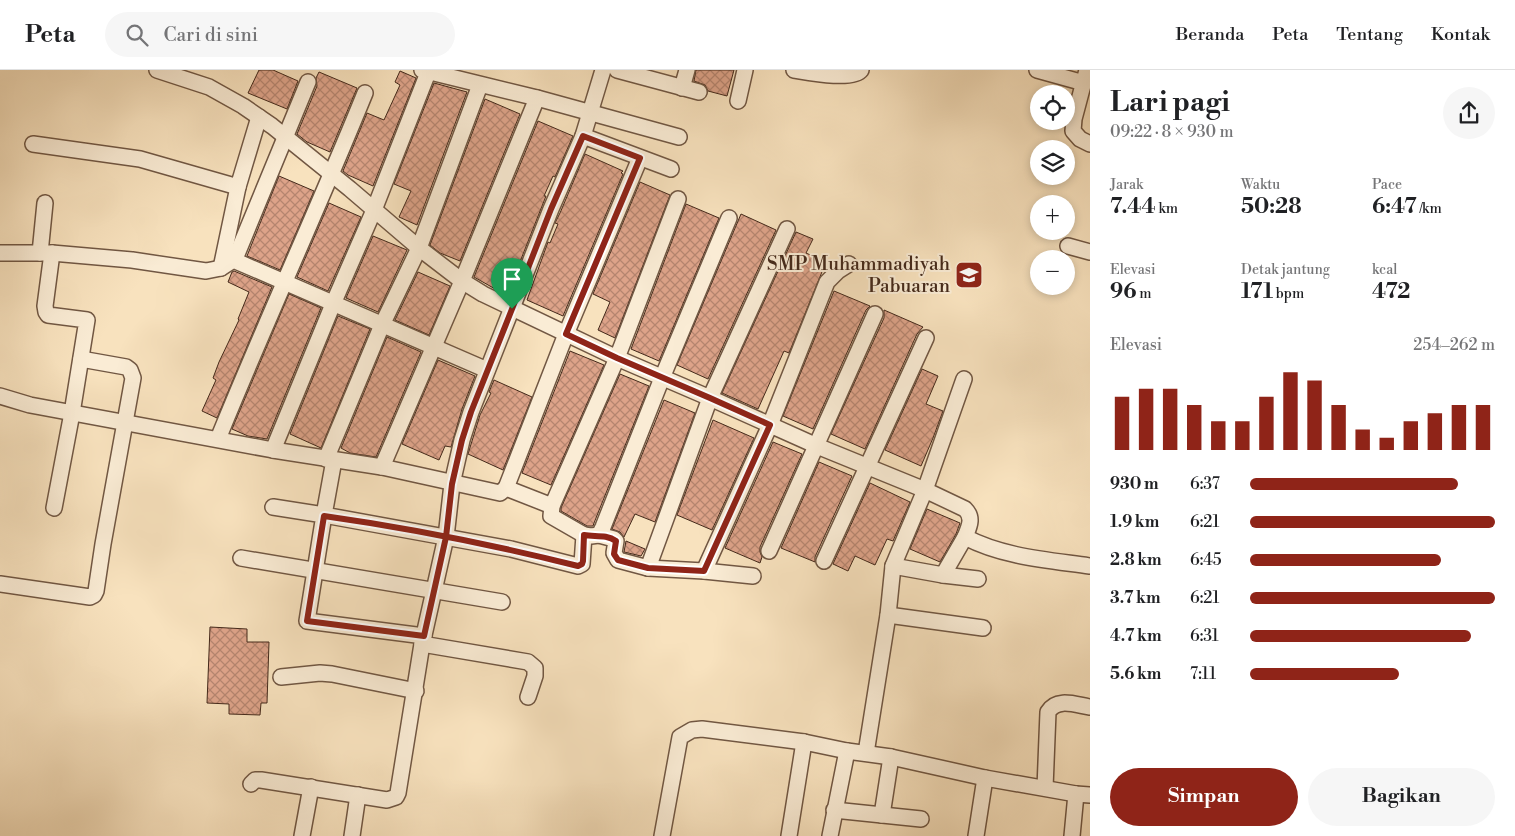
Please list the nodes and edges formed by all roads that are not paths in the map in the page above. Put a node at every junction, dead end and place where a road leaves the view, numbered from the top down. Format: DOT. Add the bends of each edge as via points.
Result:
graph roads {
  1 [pos="157,70"];
  2 [pos="603,70"];
  3 [pos="687,70"];
  4 [pos="745,70"];
  5 [pos="794,70"];
  6 [pos="861,70"];
  7 [pos="1037,70"];
  8 [pos="426,71"];
  9 [pos="625,71"];
  10 [pos="1086,76"];
  11 [pos="308,82"];
  12 [pos="480,85"];
  13 [pos="682,88"];
  14 [pos="699,92"];
  15 [pos="365,93"];
  16 [pos="537,98"];
  17 [pos="738,100"];
  18 [pos="590,113"];
  19 [pos="259,117"];
  20 [pos="583,136"];
  21 [pos="679,136"];
  22 [pos="286,138"];
  23 [pos="33,144"];
  24 [pos="1090,144"];
  25 [pos="640,158"];
  26 [pos="671,169"];
  27 [pos="332,175"];
  28 [pos="238,187"];
  29 [pos="678,199"];
  30 [pos="45,203"];
  31 [pos="374,210"];
  32 [pos="729,218"];
  33 [pos="786,229"];
  34 [pos="1068,246"];
  35 [pos="418,248"];
  36 [pos="0,252"];
  37 [pos="1090,252"];
  38 [pos="46,253"];
  39 [pos="236,259"];
  40 [pos="849,264"];
  41 [pos="221,268"];
  42 [pos="462,281"];
  43 [pos="284,282"];
  44 [pos="333,304"];
  45 [pos="512,309"];
  46 [pos="875,314"];
  47 [pos="382,325"];
  48 [pos="566,334"];
  49 [pos="926,338"];
  50 [pos="433,347"];
  51 [pos="617,358"];
  52 [pos="81,359"];
  53 [pos="487,370"];
  54 [pos="662,378"];
  55 [pos="964,379"];
  56 [pos="0,396"];
  57 [pos="710,398"];
  58 [pos="72,413"];
  59 [pos="126,423"];
  60 [pos="770,425"];
  61 [pos="218,439"];
  62 [pos="817,446"];
  63 [pos="273,450"];
  64 [pos="330,459"];
  65 [pos="868,465"];
  66 [pos="382,467"];
  67 [pos="452,484"];
  68 [pos="506,488"];
  69 [pos="925,490"];
  70 [pos="552,506"];
  71 [pos="274,507"];
  72 [pos="54,508"];
  73 [pos="324,516"];
  74 [pos="591,535"];
  75 [pos="446,537"];
  76 [pos="965,537"];
  77 [pos="769,551"];
  78 [pos="241,558"];
  79 [pos="824,561"];
  80 [pos="893,566"];
  81 [pos="1090,566"];
  82 [pos="648,568"];
  83 [pos="314,570"];
  84 [pos="704,571"];
  85 [pos="943,575"];
  86 [pos="753,576"];
  87 [pos="978,579"];
  88 [pos="0,584"];
  89 [pos="434,590"];
  90 [pos="502,602"];
  91 [pos="888,615"];
  92 [pos="983,628"];
  93 [pos="423,640"];
  94 [pos="281,676"];
  95 [pos="416,691"];
  96 [pos="528,697"];
  97 [pos="1090,708"];
  98 [pos="804,742"];
  99 [pos="847,751"];
  100 [pos="866,753"];
  101 [pos="891,757"];
  102 [pos="986,778"];
  103 [pos="251,784"];
  104 [pos="311,787"];
  105 [pos="1045,788"];
  106 [pos="358,795"];
  107 [pos="1083,795"];
  108 [pos="834,810"];
  109 [pos="882,815"];
  110 [pos="921,819"];
  111 [pos="302,836"];
  112 [pos="352,836"];
  113 [pos="662,836"];
  114 [pos="789,836"];
  115 [pos="830,836"];
  116 [pos="976,836"];
  117 [pos="1072,836"];
  1 -- 19 [label="street" via="209,87"];
  2 -- 18 [label="street"];
  3 -- 13 [label="street"];
  4 -- 17 [label="street"];
  5 -- 6 [label="street" via="823,75 855,75"];
  7 -- 10 [label="street"];
  8 -- 12 [label="street"];
  8 -- 31 [label="street"];
  9 -- 13 [label="street"];
  10 -- 24 [label="street" via="1073,131"];
  11 -- 22 [label="street"];
  12 -- 16 [label="street"];
  12 -- 35 [label="street"];
  13 -- 14 [label="street"];
  15 -- 27 [label="street"];
  16 -- 18 [label="street"];
  16 -- 42 [label="street"];
  18 -- 20 [label="street"];
  18 -- 21 [label="street"];
  19 -- 22 [label="street"];
  19 -- 28 [label="street"];
  20 -- 25 [label="street"];
  20 -- 45 [label="street"];
  22 -- 27 [label="street"];
  22 -- 39 [label="street"];
  23 -- 28 [label="street" via="140,159"];
  25 -- 26 [label="street"];
  25 -- 48 [label="street"];
  27 -- 31 [label="street"];
  27 -- 43 [label="street"];
  28 -- 41 [label="street"];
  29 -- 51 [label="street"];
  30 -- 38 [label="street"];
  31 -- 35 [label="street"];
  31 -- 44 [label="street"];
  32 -- 54 [label="street"];
  33 -- 57 [label="street"];
  34 -- 37 [label="street"];
  35 -- 42 [label="street"];
  35 -- 47 [label="street"];
  36 -- 38 [label="street"];
  38 -- 41 [label="street" via="132,260 206,271"];
  38 -- 52 [label="street" via="46,312 48,315 87,320"];
  39 -- 41 [label="street"];
  39 -- 43 [label="street"];
  40 -- 60 [label="street" via="827,282"];
  42 -- 45 [label="street"];
  42 -- 50 [label="street"];
  43 -- 44 [label="street"];
  43 -- 61 [label="street"];
  44 -- 47 [label="street"];
  44 -- 63 [label="street"];
  45 -- 48 [label="street"];
  45 -- 53 [label="street"];
  46 -- 62 [label="street"];
  47 -- 50 [label="street"];
  47 -- 64 [label="street"];
  48 -- 51 [label="street"];
  48 -- 68 [label="street"];
  49 -- 65 [label="street"];
  50 -- 53 [label="street"];
  50 -- 66 [label="street"];
  51 -- 54 [label="street"];
  51 -- 70 [label="street"];
  52 -- 58 [label="street"];
  52 -- 59 [label="street" via="130,370 133,378"];
  53 -- 67 [label="street" via="462,440"];
  54 -- 57 [label="street"];
  54 -- 74 [label="street" via="603,528"];
  55 -- 69 [label="street"];
  56 -- 58 [label="street"];
  57 -- 60 [label="street"];
  57 -- 82 [label="street"];
  58 -- 59 [label="street"];
  58 -- 72 [label="street"];
  59 -- 61 [label="street"];
  59 -- 88 [label="street" via="94,595"];
  60 -- 62 [label="street"];
  60 -- 84 [label="street"];
  61 -- 63 [label="street"];
  62 -- 65 [label="street"];
  62 -- 77 [label="street"];
  63 -- 64 [label="street"];
  64 -- 66 [label="street"];
  64 -- 73 [label="street"];
  65 -- 69 [label="street"];
  65 -- 79 [label="street"];
  66 -- 67 [label="street"];
  67 -- 68 [label="street" via="500,493"];
  67 -- 75 [label="street"];
  68 -- 70 [label="street"];
  69 -- 76 [label="street" via="970,514"];
  69 -- 80 [label="street"];
  70 -- 74 [label="street" via="551,516"];
  71 -- 73 [label="street"];
  73 -- 75 [label="street"];
  73 -- 83 [label="street"];
  74 -- 75 [label="street" via="582,564 578,566"];
  74 -- 82 [label="street" via="614,539 614,554 618,560"];
  75 -- 89 [label="street"];
  76 -- 81 [label="street" via="1017,555"];
  76 -- 85 [label="street"];
  78 -- 83 [label="street"];
  80 -- 85 [label="street"];
  80 -- 91 [label="street"];
  82 -- 84 [label="street"];
  83 -- 89 [label="street"];
  83 -- 93 [label="street" via="307,621"];
  84 -- 86 [label="street"];
  85 -- 87 [label="street"];
  89 -- 90 [label="street"];
  89 -- 93 [label="street"];
  91 -- 92 [label="street"];
  91 -- 100 [label="street"];
  93 -- 95 [label="street"];
  93 -- 96 [label="street" via="528,662 535,668"];
  94 -- 95 [label="street" via="332,674"];
  95 -- 106 [label="street" via="396,797 387,800"];
  97 -- 105 [label="street" via="1058,704 1048,712"];
  98 -- 99 [label="street"];
  98 -- 113 [label="street" via="702,729 685,733 678,745"];
  98 -- 114 [label="street"];
  99 -- 100 [label="street"];
  99 -- 108 [label="street"];
  100 -- 101 [label="street"];
  101 -- 102 [label="street"];
  101 -- 109 [label="street"];
  102 -- 105 [label="street"];
  102 -- 116 [label="street"];
  103 -- 104 [label="street" via="261,780"];
  104 -- 106 [label="street"];
  104 -- 111 [label="street"];
  105 -- 107 [label="street"];
  106 -- 112 [label="street"];
  107 -- 117 [label="street"];
  108 -- 109 [label="street"];
  108 -- 115 [label="street"];
  109 -- 110 [label="street"];
}
